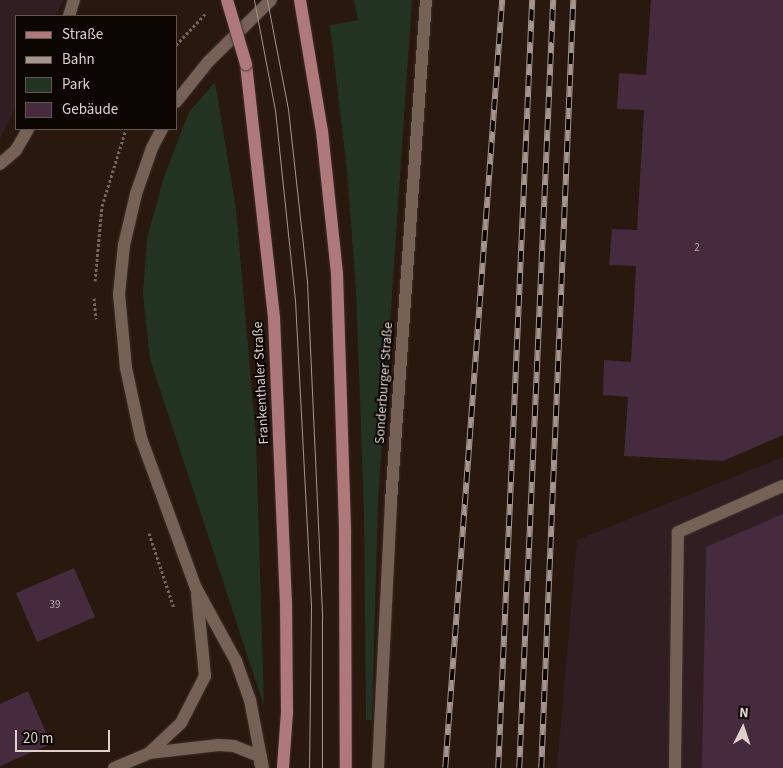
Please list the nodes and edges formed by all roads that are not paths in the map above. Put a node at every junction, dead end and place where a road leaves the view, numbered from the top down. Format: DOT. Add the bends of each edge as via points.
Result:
graph roads {
  1 [pos="74,0"];
  2 [pos="227,0"];
  3 [pos="271,0"];
  4 [pos="426,0"];
  5 [pos="301,3"];
  6 [pos="69,15"];
  7 [pos="178,100"];
  8 [pos="27,130"];
  9 [pos="161,130"];
  10 [pos="0,164"];
  11 [pos="783,486"];
  12 [pos="196,588"];
  13 [pos="149,753"];
  14 [pos="261,764"];
  15 [pos="114,768"];
  16 [pos="283,768"];
  17 [pos="346,768"];
  18 [pos="378,768"];
  19 [pos="675,768"];
  1 -- 6 [label="street"];
  2 -- 16 [label="main road, Frankenthaler Straße, bridge" via="246,64 274,318 286,601 287,712"];
  3 -- 7 [label="street" via="208,62"];
  4 -- 18 [label="street, Sonderburger Straße" via="391,502"];
  5 -- 17 [label="main road" via="322,131 337,274 345,534"];
  8 -- 10 [label="street" via="16,150"];
  9 -- 12 [label="street" via="136,194 124,245 119,294 120,330 141,438"];
  11 -- 19 [label="street" via="678,532"];
  12 -- 13 [label="street" via="205,676 180,723"];
  12 -- 14 [label="street" via="236,661 250,700"];
  13 -- 14 [label="street" via="234,746"];
  13 -- 15 [label="street"];
}
